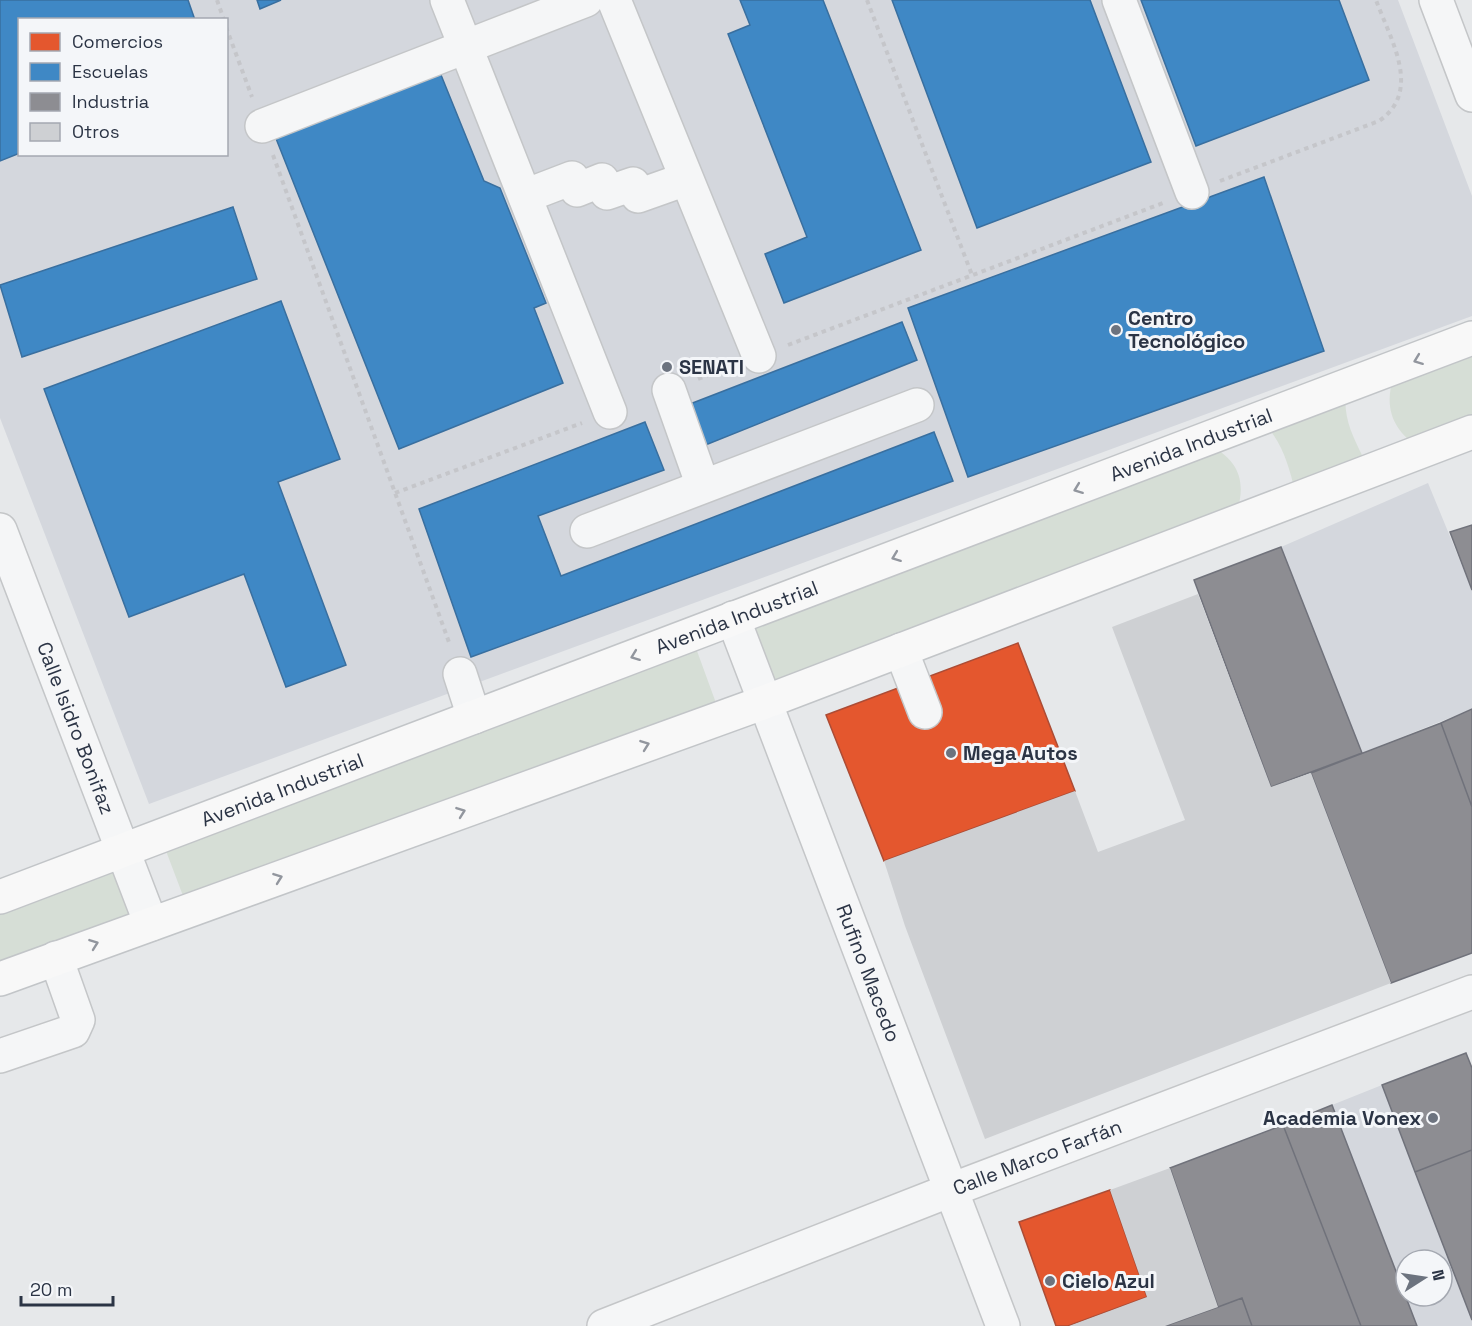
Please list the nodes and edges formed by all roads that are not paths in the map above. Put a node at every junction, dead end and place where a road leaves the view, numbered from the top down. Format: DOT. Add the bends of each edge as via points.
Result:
graph roads {
  1 [pos="447,0"];
  2 [pos="586,0"];
  3 [pos="614,0"];
  4 [pos="1119,0"];
  5 [pos="1436,0"];
  6 [pos="466,46"];
  7 [pos="1472,95"];
  8 [pos="262,126"];
  9 [pos="686,179"];
  10 [pos="1192,192"];
  11 [pos="525,196"];
  12 [pos="1472,338"];
  13 [pos="759,356"];
  14 [pos="669,390"];
  15 [pos="917,405"];
  16 [pos="610,412"];
  17 [pos="1472,432"];
  18 [pos="704,486"];
  19 [pos="0,530"];
  20 [pos="586,531"];
  21 [pos="733,618"];
  22 [pos="901,650"];
  23 [pos="460,674"];
  24 [pos="765,702"];
  25 [pos="925,711"];
  26 [pos="474,717"];
  27 [pos="124,850"];
  28 [pos="0,897"];
  29 [pos="151,924"];
  30 [pos="56,958"];
  31 [pos="0,979"];
  32 [pos="1472,992"];
  33 [pos="0,1056"];
  34 [pos="951,1190"];
  35 [pos="604,1326"];
  36 [pos="1003,1326"];
  1 -- 6 [label="street"];
  2 -- 6 [label="street"];
  3 -- 9 [label="street"];
  4 -- 10 [label="street"];
  5 -- 7 [label="street"];
  6 -- 8 [label="street"];
  6 -- 11 [label="street"];
  9 -- 11 [label="street" via="638,196 633,184 607,193 602,180 577,190 572,178"];
  9 -- 13 [label="street"];
  11 -- 16 [label="street"];
  12 -- 21 [label="main road, Avenida Industrial, one-way"];
  14 -- 18 [label="street"];
  15 -- 18 [label="street"];
  17 -- 22 [label="main road" via="1018,611"];
  18 -- 20 [label="street"];
  19 -- 27 [label="street, Calle Isidro Bonifaz"];
  21 -- 24 [label="street, Rufino Macedo"];
  21 -- 26 [label="main road, Avenida Industrial, one-way"];
  22 -- 24 [label="main road" via="809,692"];
  22 -- 25 [label="street"];
  23 -- 26 [label="street"];
  29 -- 24 [label="main road, one-way"];
  24 -- 34 [label="street, Rufino Macedo"];
  26 -- 27 [label="main road, Avenida Industrial"];
  27 -- 28 [label="main road, Avenida Industrial"];
  27 -- 29 [label="street, Calle Isidro Bonifaz"];
  30 -- 29 [label="main road, one-way"];
  30 -- 31 [label="main road"];
  30 -- 33 [label="street" via="78,1020 73,1031"];
  32 -- 34 [label="street, Calle Marco Farfán"];
  34 -- 35 [label="street, Calle Marco Farfán"];
  34 -- 36 [label="street, Rufino Macedo"];
}
